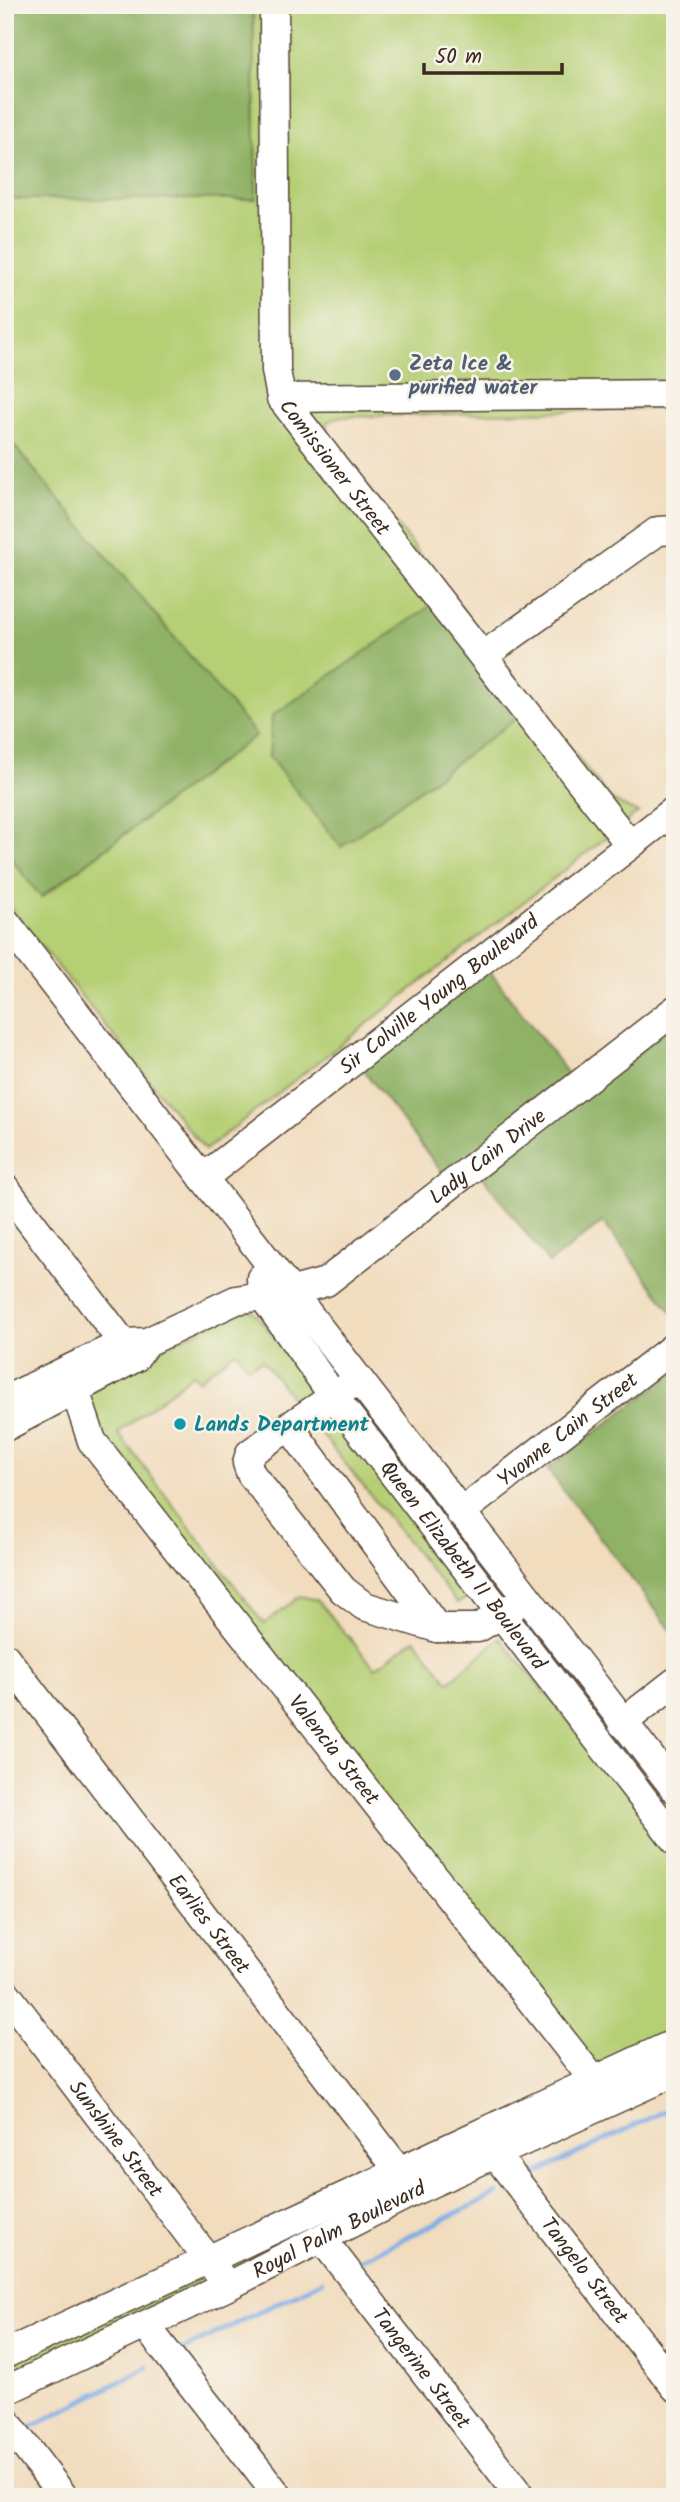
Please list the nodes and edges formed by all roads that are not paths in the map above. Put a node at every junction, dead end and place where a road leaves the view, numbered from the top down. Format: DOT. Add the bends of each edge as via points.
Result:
graph roads {
  1 [pos="274,5"];
  2 [pos="675,394"];
  3 [pos="281,398"];
  4 [pos="675,530"];
  5 [pos="483,656"];
  6 [pos="675,810"];
  7 [pos="630,845"];
  8 [pos="5,921"];
  9 [pos="675,1010"];
  10 [pos="204,1178"];
  11 [pos="5,1188"];
  12 [pos="259,1251"];
  13 [pos="293,1291"];
  14 [pos="262,1295"];
  15 [pos="675,1346"];
  16 [pos="135,1347"];
  17 [pos="359,1378"];
  18 [pos="75,1390"];
  19 [pos="334,1396"];
  20 [pos="5,1400"];
  21 [pos="289,1426"];
  22 [pos="5,1427"];
  23 [pos="460,1513"];
  24 [pos="526,1598"];
  25 [pos="500,1616"];
  26 [pos="437,1628"];
  27 [pos="5,1657"];
  28 [pos="675,1682"];
  29 [pos="622,1723"];
  30 [pos="675,1789"];
  31 [pos="675,1840"];
  32 [pos="5,1992"];
  33 [pos="675,2043"];
  34 [pos="675,2072"];
  35 [pos="602,2091"];
  36 [pos="495,2154"];
  37 [pos="407,2181"];
  38 [pos="321,2239"];
  39 [pos="208,2260"];
  40 [pos="228,2286"];
  41 [pos="146,2326"];
  42 [pos="5,2354"];
  43 [pos="675,2387"];
  44 [pos="5,2391"];
  45 [pos="5,2420"];
  46 [pos="64,2497"];
  47 [pos="279,2497"];
  48 [pos="521,2497"];
  1 -- 3 [label="street, Comissioner Street" via="276,370"];
  2 -- 3 [label="street"];
  3 -- 5 [label="street, Comissioner Street"];
  4 -- 5 [label="street" via="658,531"];
  5 -- 7 [label="street, Comissioner Street"];
  6 -- 7 [label="street, Sir Colville Young Boulevard"];
  7 -- 10 [label="street, Sir Colville Young Boulevard"];
  8 -- 10 [label="street, Queen Elizabeth II Boulevard"];
  9 -- 13 [label="street, Lady Cain Drive" via="326,1282"];
  10 -- 12 [label="street, Queen Elizabeth II Boulevard"];
  11 -- 16 [label="street"];
  12 -- 13 [label="street, Queen Elizabeth II Boulevard"];
  12 -- 14 [label="street"];
  13 -- 14 [label="street, Lady Cain Drive"];
  13 -- 17 [label="street, Queen Elizabeth II Boulevard"];
  14 -- 16 [label="street, Lady Cain Drive" via="236,1300"];
  14 -- 19 [label="street, Queen Elizabeth II Boulevard"];
  15 -- 23 [label="street, Yvonne Cain Street"];
  16 -- 18 [label="street"];
  16 -- 20 [label="street"];
  17 -- 19 [label="street"];
  17 -- 23 [label="street, Queen Elizabeth II Boulevard"];
  18 -- 22 [label="street"];
  18 -- 35 [label="street, Valencia Street" via="92,1441"];
  19 -- 21 [label="street"];
  19 -- 25 [label="street, Queen Elizabeth II Boulevard"];
  21 -- 26 [label="street"];
  21 -- 26 [label="street" via="250,1452 251,1474 343,1590 364,1606"];
  23 -- 24 [label="street, Queen Elizabeth II Boulevard"];
  24 -- 25 [label="street"];
  24 -- 29 [label="street, Queen Elizabeth II Boulevard"];
  25 -- 26 [label="street" via="478,1628"];
  25 -- 31 [label="street, Queen Elizabeth II Boulevard"];
  27 -- 37 [label="street, Earlies Street"];
  28 -- 29 [label="street"];
  29 -- 30 [label="street, Queen Elizabeth II Boulevard"];
  32 -- 39 [label="street, Sunshine Street"];
  33 -- 35 [label="street, Royal Palm Boulevard"];
  34 -- 35 [label="street, Royal Palm Boulevard"];
  35 -- 36 [label="street, Royal Palm Boulevard"];
  35 -- 37 [label="street, Royal Palm Boulevard"];
  36 -- 37 [label="street, Royal Palm Boulevard"];
  36 -- 43 [label="street, Tangelo Street"];
  37 -- 38 [label="street, Royal Palm Boulevard"];
  37 -- 39 [label="street, Royal Palm Boulevard"];
  38 -- 40 [label="street, Royal Palm Boulevard"];
  38 -- 48 [label="street, Tangerine Street"];
  39 -- 40 [label="street, Sunshine Street"];
  39 -- 42 [label="street, Royal Palm Boulevard"];
  40 -- 41 [label="street, Royal Palm Boulevard"];
  41 -- 44 [label="street, Royal Palm Boulevard"];
  41 -- 47 [label="street"];
  45 -- 46 [label="street"];
}
